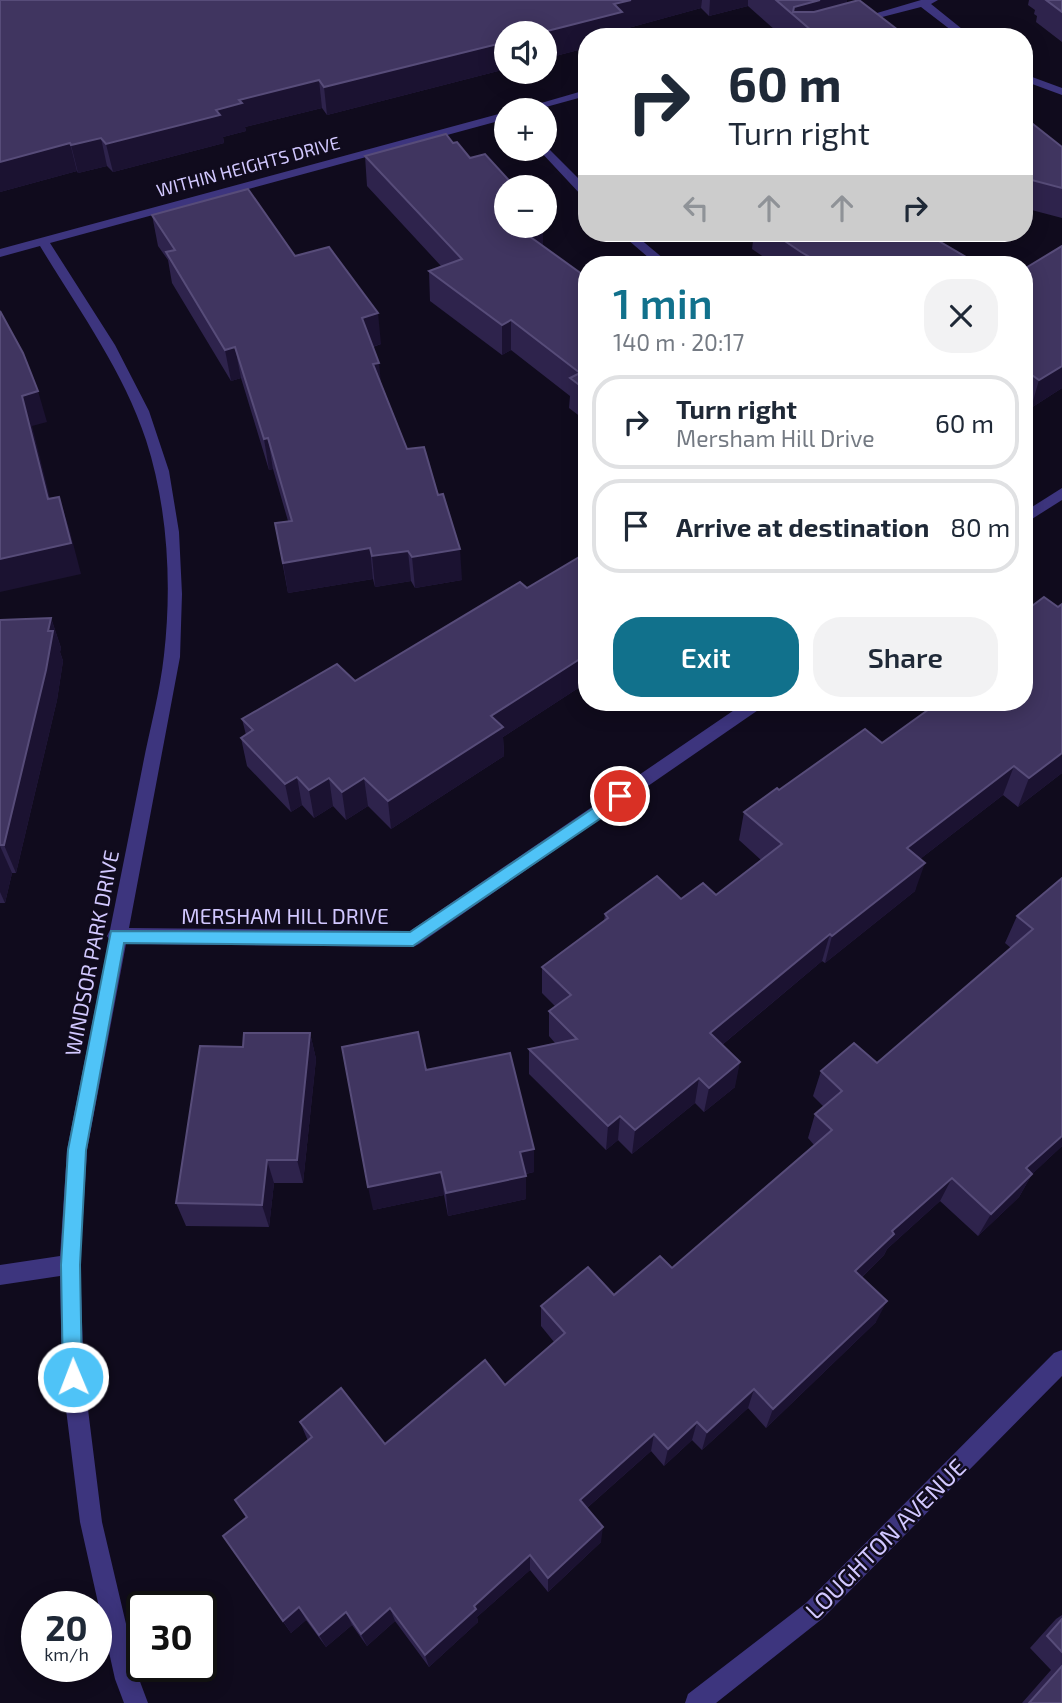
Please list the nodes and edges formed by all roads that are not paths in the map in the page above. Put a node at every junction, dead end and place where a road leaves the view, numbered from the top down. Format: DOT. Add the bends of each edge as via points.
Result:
graph roads {
  1 [pos="928,1"];
  2 [pos="847,23"];
  3 [pos="957,28"];
  4 [pos="1033,81"];
  5 [pos="1062,92"];
  6 [pos="578,95"];
  7 [pos="557,101"];
  8 [pos="494,118"];
  9 [pos="556,161"];
  10 [pos="578,184"];
  11 [pos="42,240"];
  12 [pos="637,242"];
  13 [pos="0,253"];
  14 [pos="654,256"];
  15 [pos="1062,493"];
  16 [pos="1033,508"];
  17 [pos="745,711"];
  18 [pos="117,936"];
  19 [pos="70,1265"];
  20 [pos="0,1275"];
  21 [pos="1062,1361"];
  22 [pos="135,1703"];
  23 [pos="697,1703"];
  1 -- 2 [label="street"];
  1 -- 3 [label="street"];
  4 -- 5 [label="street"];
  6 -- 7 [label="street"];
  8 -- 11 [label="street, WITHIN HEIGHTS DRIVE"];
  9 -- 10 [label="street"];
  11 -- 13 [label="street, WITHIN HEIGHTS DRIVE"];
  11 -- 18 [label="street, WINDSOR PARK DRIVE" via="142,410 160,461 172,517 177,591 172,657"];
  12 -- 14 [label="street"];
  15 -- 16 [label="street"];
  17 -- 18 [label="street, MERSHAM HILL DRIVE" via="413,939"];
  18 -- 19 [label="street, WINDSOR PARK DRIVE" via="77,1150"];
  19 -- 20 [label="street"];
  19 -- 22 [label="street, WINDSOR PARK DRIVE" via="73,1377 91,1522"];
  21 -- 23 [label="street, LOUGHTON AVENUE" via="814,1611"];
}
